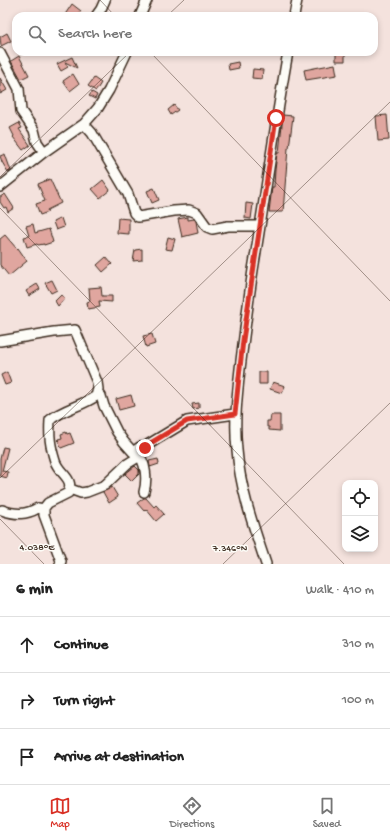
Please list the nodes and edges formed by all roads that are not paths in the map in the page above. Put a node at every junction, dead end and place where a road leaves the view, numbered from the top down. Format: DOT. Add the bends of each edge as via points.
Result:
graph roads {
  1 [pos="105,0"];
  2 [pos="147,0"];
  3 [pos="297,0"];
  4 [pos="99,12"];
  5 [pos="142,12"];
  6 [pos="295,12"];
  7 [pos="0,53"];
  8 [pos="125,56"];
  9 [pos="287,56"];
  10 [pos="84,124"];
  11 [pos="44,152"];
  12 [pos="0,187"];
  13 [pos="260,226"];
  14 [pos="0,341"];
  15 [pos="97,392"];
  16 [pos="235,414"];
  17 [pos="137,454"];
  18 [pos="70,489"];
  19 [pos="144,492"];
  20 [pos="44,509"];
  21 [pos="2,510"];
  22 [pos="60,564"];
  23 [pos="266,564"];
  1 -- 4 [label="street"];
  2 -- 5 [label="street"];
  3 -- 6 [label="street"];
  7 -- 11 [label="street" via="19,88 21,111 34,130 37,142"];
  8 -- 10 [label="street" via="110,90"];
  9 -- 13 [label="street"];
  10 -- 11 [label="street"];
  10 -- 13 [label="street" via="128,194 134,213 138,217 189,210 197,213 206,226 212,229"];
  11 -- 12 [label="street"];
  13 -- 16 [label="street"];
  14 -- 15 [label="street" via="75,330 97,382"];
  15 -- 17 [label="street" via="117,432"];
  15 -- 18 [label="street" via="88,402 50,420 49,437 55,463 70,483"];
  16 -- 17 [label="street" via="187,421 145,448 140,447"];
  16 -- 23 [label="street" via="237,451 244,489"];
  17 -- 18 [label="street" via="105,485 81,493"];
  17 -- 19 [label="street" via="146,477"];
  18 -- 20 [label="street" via="68,493 48,503"];
  20 -- 21 [label="street" via="38,508 20,514"];
  20 -- 22 [label="street"];
}
